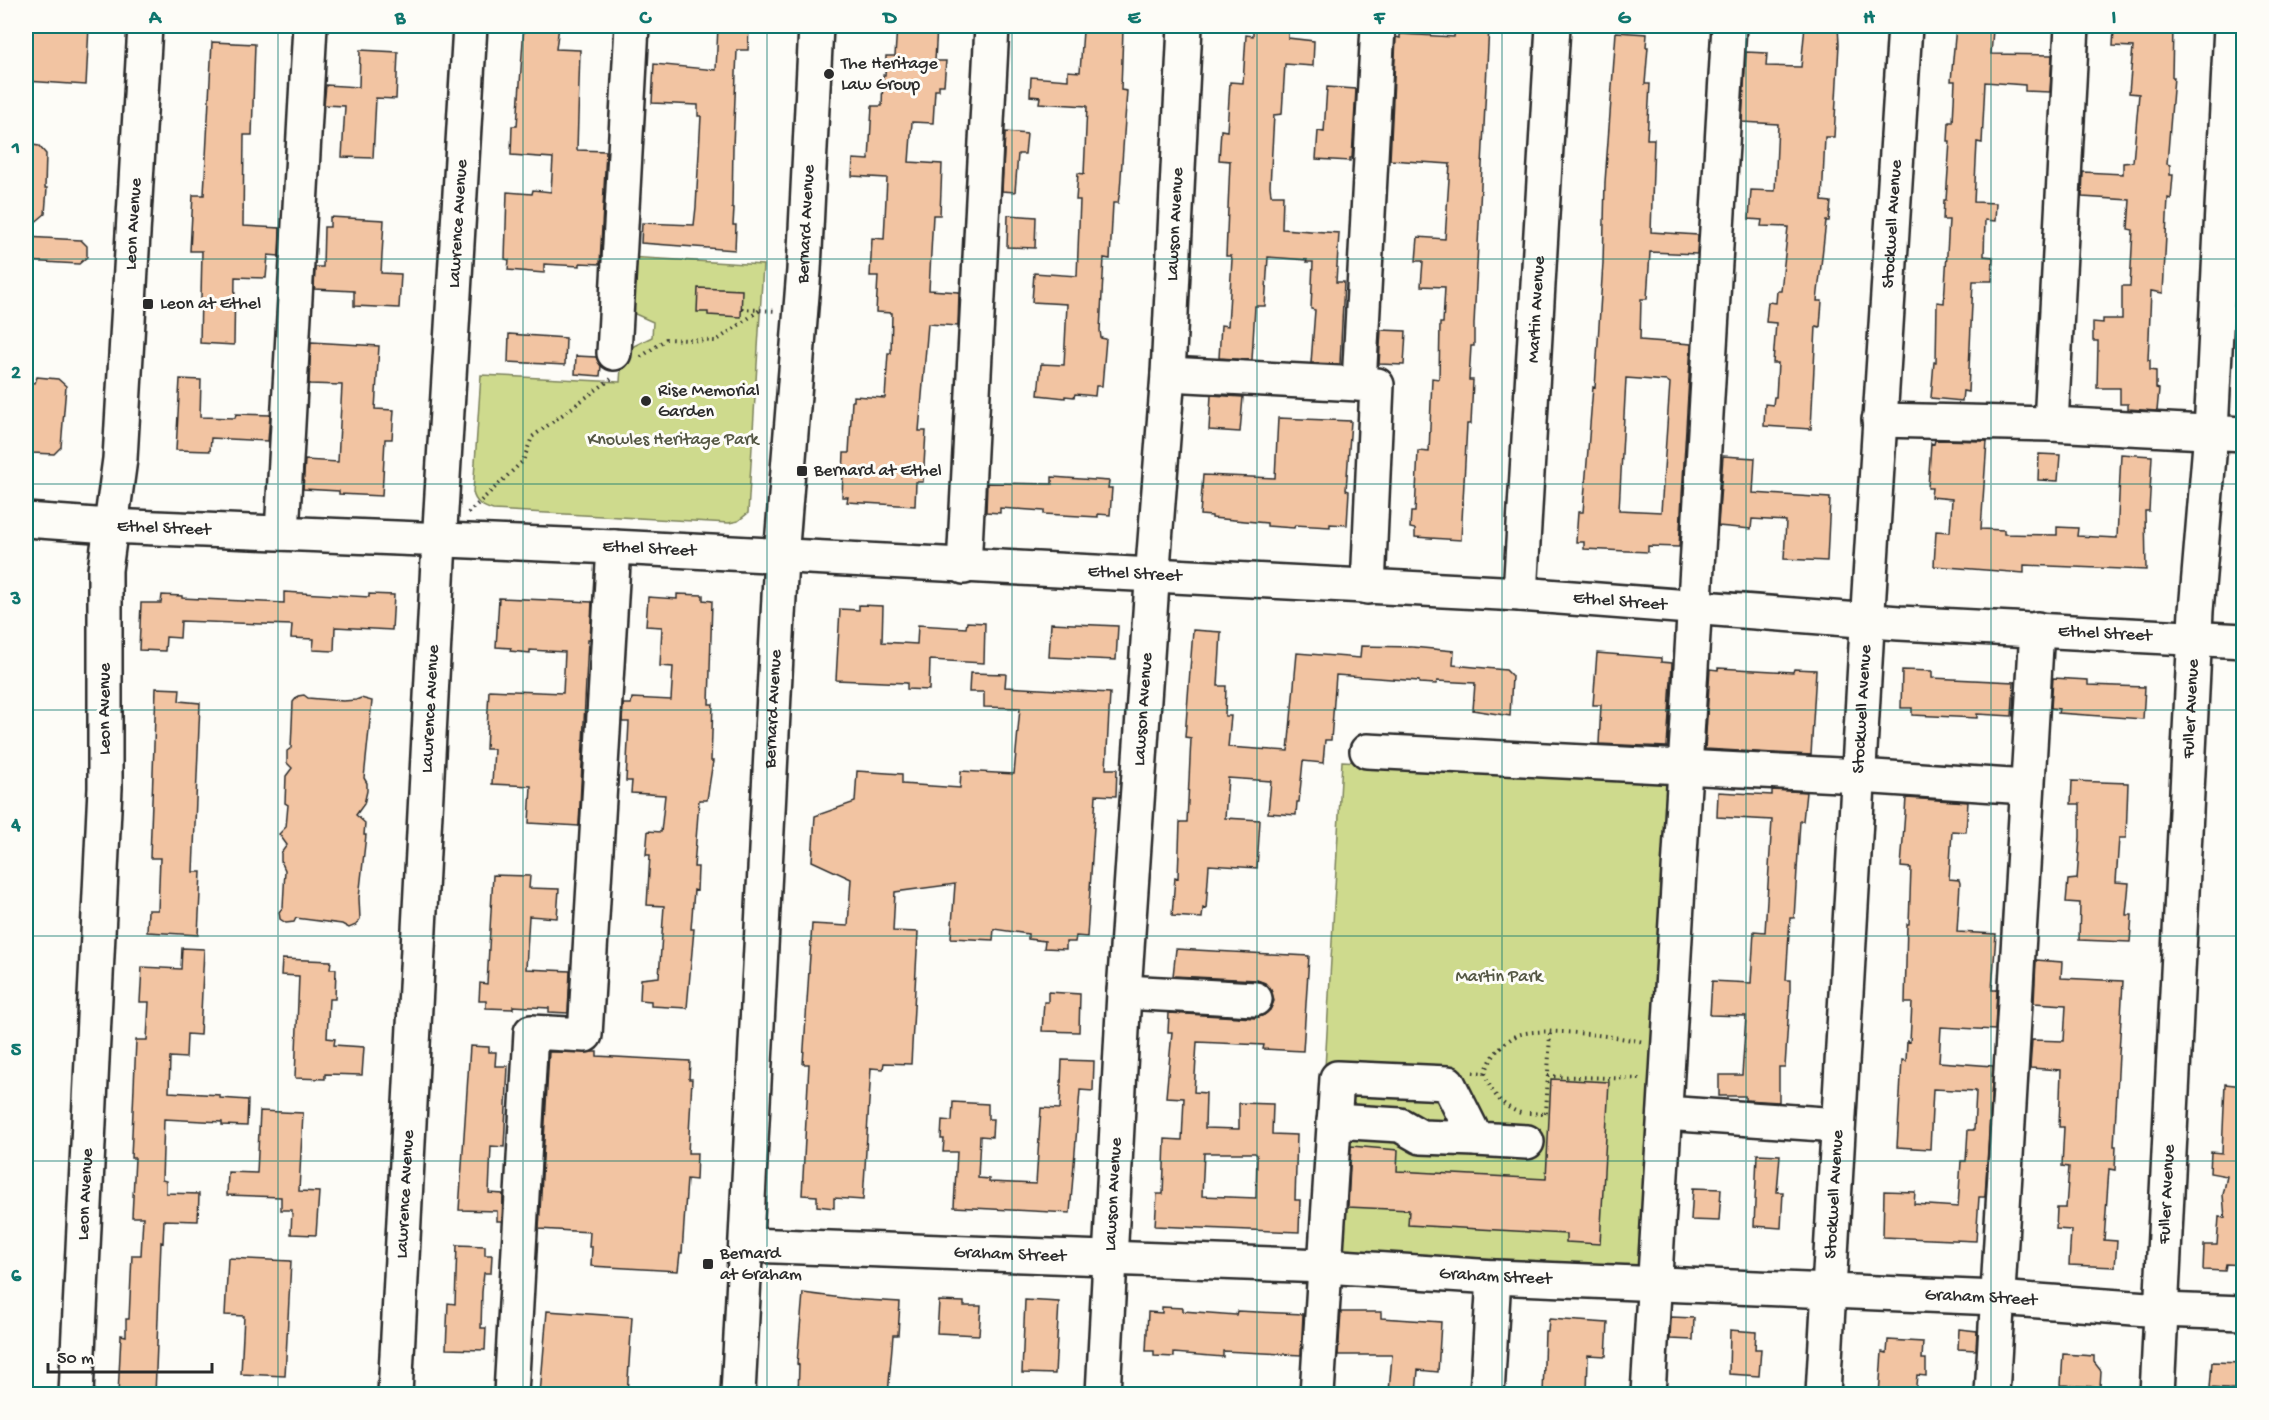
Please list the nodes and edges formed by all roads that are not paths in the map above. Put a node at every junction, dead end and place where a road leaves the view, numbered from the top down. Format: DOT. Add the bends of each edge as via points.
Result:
graph roads {
  1 [pos="145,26"];
  2 [pos="310,26"];
  3 [pos="470,26"];
  4 [pos="632,26"];
  5 [pos="816,26"];
  6 [pos="992,26"];
  7 [pos="1185,26"];
  8 [pos="1378,26"];
  9 [pos="1553,26"];
  10 [pos="1729,26"];
  11 [pos="1905,26"];
  12 [pos="2072,26"];
  13 [pos="2231,26"];
  14 [pos="622,363"];
  15 [pos="1168,374"];
  16 [pos="1359,384"];
  17 [pos="1879,420"];
  18 [pos="2051,424"];
  19 [pos="2211,432"];
  20 [pos="2244,434"];
  21 [pos="26,520"];
  22 [pos="109,526"];
  23 [pos="440,527"];
  24 [pos="282,533"];
  25 [pos="614,547"];
  26 [pos="781,558"];
  27 [pos="964,567"];
  28 [pos="1153,576"];
  29 [pos="1368,587"];
  30 [pos="1520,594"];
  31 [pos="1694,607"];
  32 [pos="1868,620"];
  33 [pos="2037,629"];
  34 [pos="2195,638"];
  35 [pos="2244,641"];
  36 [pos="1367,751"];
  37 [pos="1684,767"];
  38 [pos="1859,776"];
  39 [pos="2026,787"];
  40 [pos="1124,992"];
  41 [pos="1256,999"];
  42 [pos="1665,1113"];
  43 [pos="1334,1122"];
  44 [pos="1838,1125"];
  45 [pos="1476,1139"];
  46 [pos="1527,1142"];
  47 [pos="746,1245"];
  48 [pos="1111,1257"];
  49 [pos="1325,1266"];
  50 [pos="1494,1276"];
  51 [pos="1655,1282"];
  52 [pos="1828,1292"];
  53 [pos="1997,1298"];
  54 [pos="2161,1310"];
  55 [pos="2244,1313"];
  56 [pos="76,1395"];
  57 [pos="395,1395"];
  58 [pos="511,1395"];
  59 [pos="738,1395"];
  60 [pos="1103,1395"];
  61 [pos="1317,1395"];
  62 [pos="1487,1395"];
  63 [pos="1648,1395"];
  64 [pos="1823,1395"];
  65 [pos="1992,1395"];
  66 [pos="2157,1395"];
  1 -- 22 [label="street, Leon Avenue" via="120,459"];
  2 -- 24 [label="street"];
  3 -- 23 [label="street, Lawrence Avenue"];
  4 -- 14 [label="street"];
  5 -- 26 [label="street, Bernard Avenue" via="804,270"];
  6 -- 27 [label="street"];
  7 -- 15 [label="street, Lawson Avenue"];
  8 -- 16 [label="street"];
  9 -- 30 [label="street, Martin Avenue"];
  10 -- 31 [label="street"];
  11 -- 17 [label="street, Stockwell Avenue"];
  12 -- 18 [label="street"];
  13 -- 19 [label="street, Fuller Avenue"];
  15 -- 16 [label="street"];
  15 -- 28 [label="street, Lawson Avenue"];
  16 -- 29 [label="street" via="1377,385"];
  17 -- 18 [label="street"];
  17 -- 32 [label="street, Stockwell Avenue"];
  18 -- 19 [label="street"];
  19 -- 20 [label="street"];
  19 -- 34 [label="street, Fuller Avenue"];
  21 -- 22 [label="street, Ethel Street"];
  22 -- 24 [label="street, Ethel Street"];
  22 -- 56 [label="street, Leon Avenue" via="105,570 105,788"];
  23 -- 24 [label="street, Ethel Street"];
  23 -- 25 [label="street, Ethel Street"];
  23 -- 57 [label="street, Lawrence Avenue"];
  25 -- 26 [label="street, Ethel Street"];
  25 -- 58 [label="street" via="585,1035 531,1032"];
  26 -- 27 [label="street, Ethel Street"];
  26 -- 47 [label="street, Bernard Avenue"];
  27 -- 28 [label="street, Ethel Street"];
  28 -- 29 [label="street, Ethel Street"];
  28 -- 40 [label="street, Lawson Avenue"];
  29 -- 30 [label="street, Ethel Street"];
  30 -- 31 [label="street, Ethel Street"];
  31 -- 32 [label="street, Ethel Street"];
  31 -- 37 [label="street"];
  32 -- 33 [label="street, Ethel Street"];
  32 -- 38 [label="street, Stockwell Avenue"];
  33 -- 34 [label="street, Ethel Street"];
  33 -- 39 [label="street"];
  34 -- 35 [label="street, Ethel Street"];
  34 -- 54 [label="street, Fuller Avenue"];
  36 -- 37 [label="street"];
  37 -- 38 [label="street"];
  37 -- 42 [label="street"];
  38 -- 39 [label="street"];
  38 -- 44 [label="street, Stockwell Avenue"];
  39 -- 53 [label="street"];
  40 -- 41 [label="street"];
  40 -- 48 [label="street, Lawson Avenue"];
  42 -- 44 [label="street"];
  42 -- 51 [label="street"];
  43 -- 45 [label="street" via="1400,1125 1421,1137"];
  43 -- 45 [label="street" via="1337,1078 1448,1083"];
  43 -- 49 [label="street"];
  44 -- 52 [label="street, Stockwell Avenue"];
  45 -- 46 [label="street"];
  47 -- 48 [label="street, Graham Street"];
  47 -- 59 [label="street, Bernard Avenue"];
  48 -- 49 [label="street, Graham Street"];
  48 -- 60 [label="street, Lawson Avenue"];
  49 -- 50 [label="street, Graham Street"];
  49 -- 61 [label="street"];
  50 -- 51 [label="street, Graham Street"];
  50 -- 62 [label="street"];
  51 -- 52 [label="street, Graham Street"];
  51 -- 63 [label="street"];
  52 -- 53 [label="street, Graham Street"];
  52 -- 64 [label="street, Stockwell Avenue"];
  53 -- 54 [label="street, Graham Street"];
  53 -- 65 [label="street"];
  54 -- 55 [label="street, Graham Street"];
  54 -- 66 [label="street, Fuller Avenue"];
}
